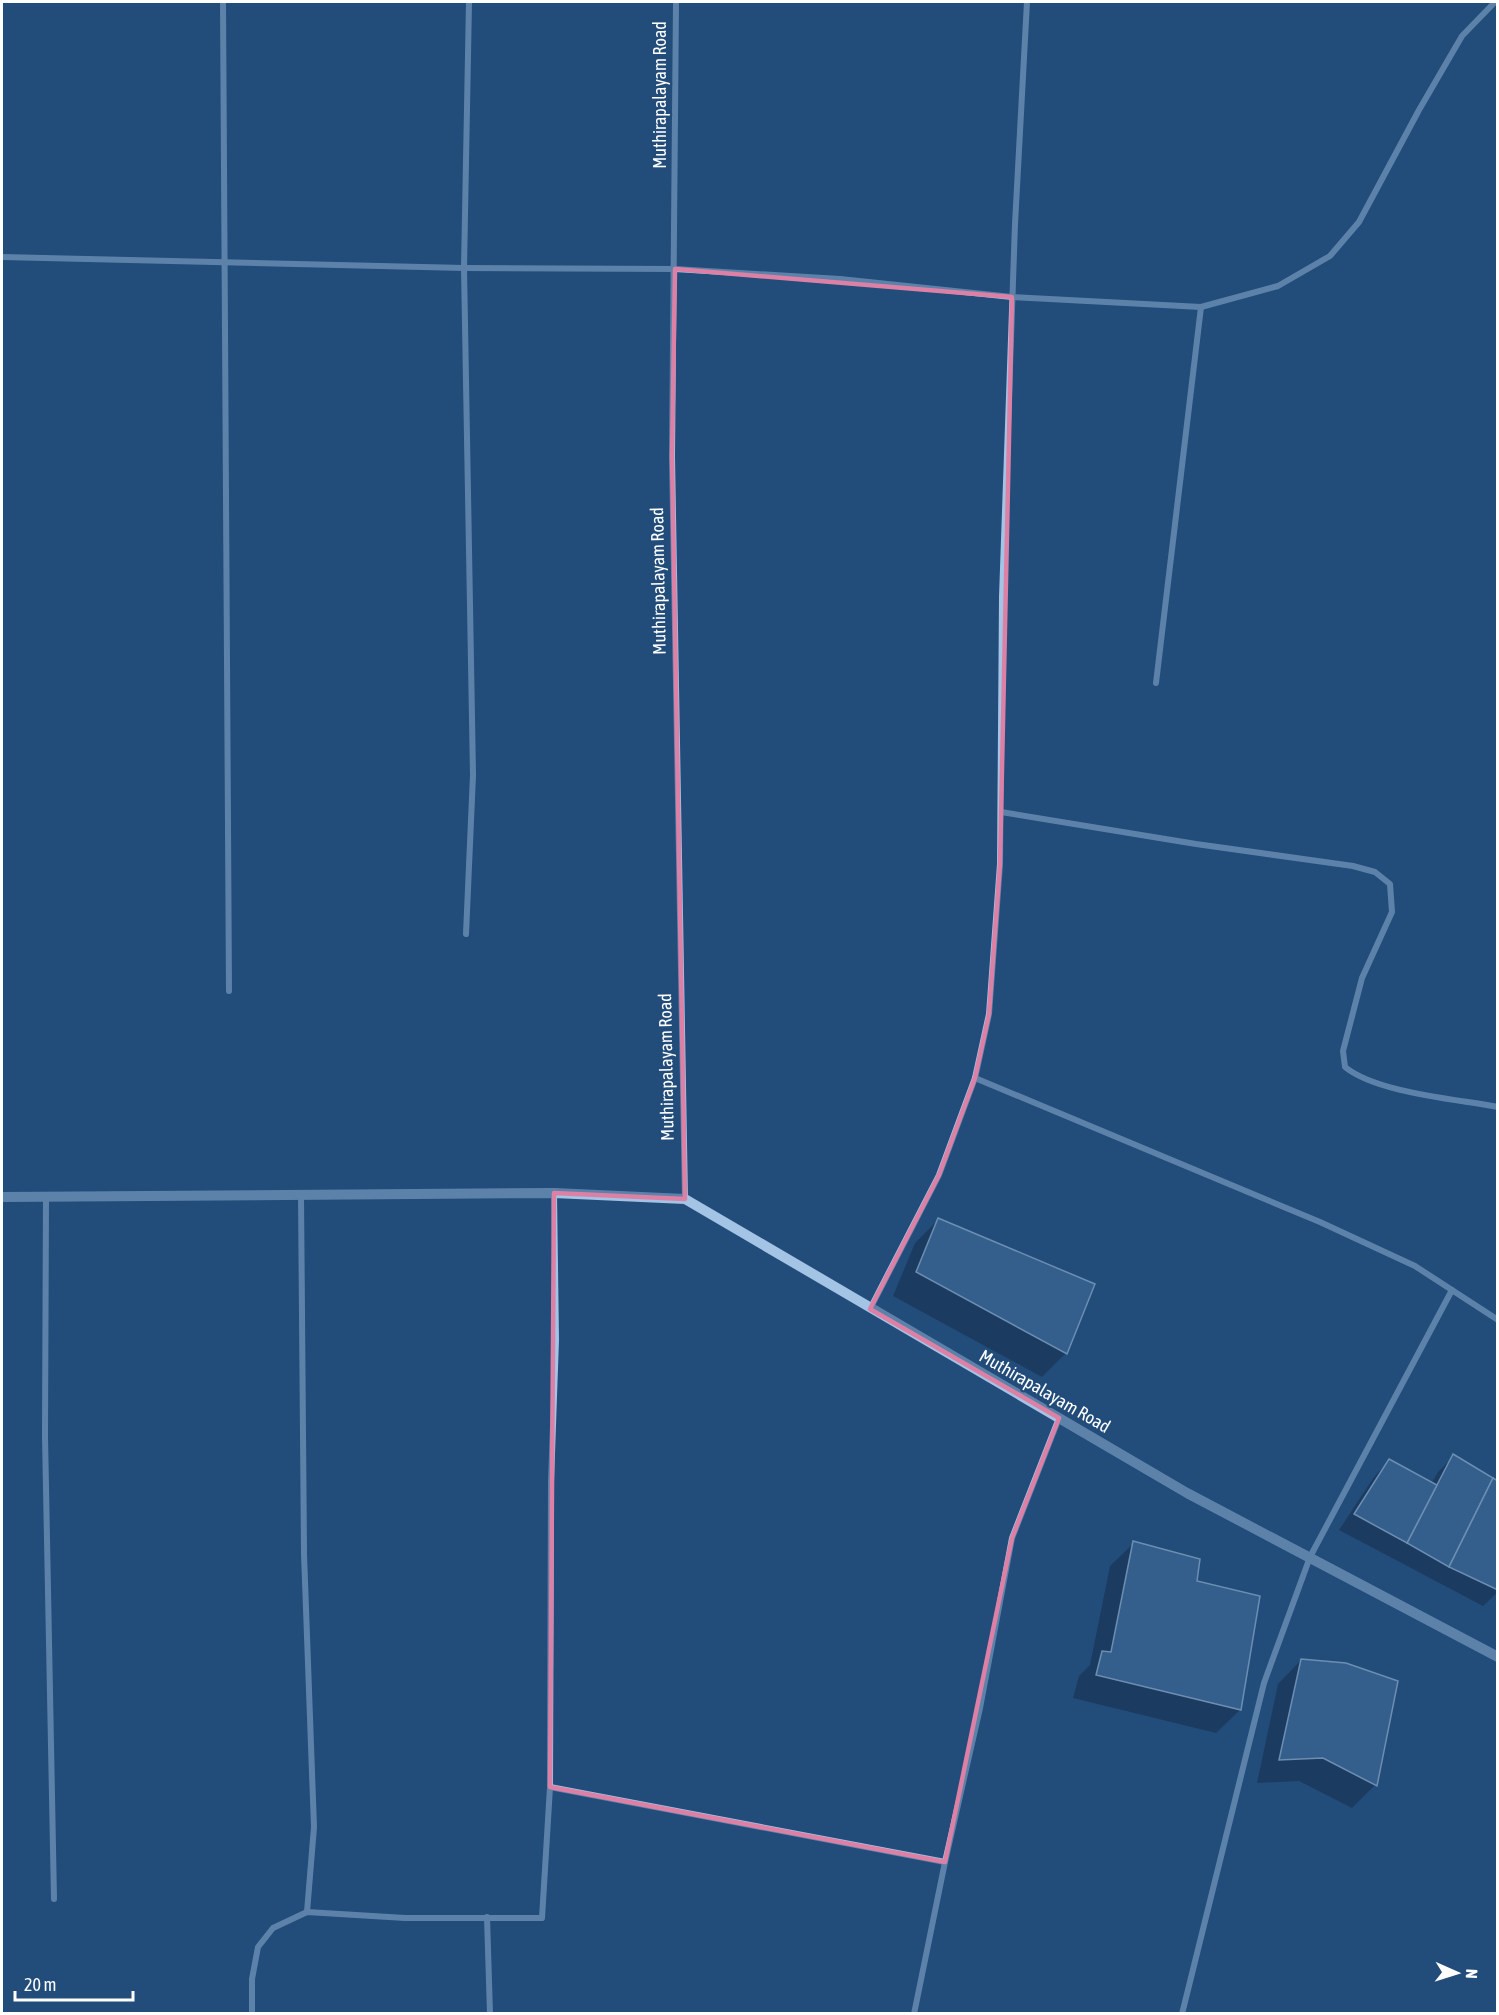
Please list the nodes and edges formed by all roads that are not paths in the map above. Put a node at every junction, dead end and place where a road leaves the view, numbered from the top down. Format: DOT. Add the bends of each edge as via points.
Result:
graph roads {
  1 [pos="223,2"];
  2 [pos="469,2"];
  3 [pos="676,2"];
  4 [pos="1027,2"];
  5 [pos="1495,2"];
  6 [pos="2,256"];
  7 [pos="223,262"];
  8 [pos="464,268"];
  9 [pos="675,269"];
  10 [pos="1012,297"];
  11 [pos="1200,307"];
  12 [pos="1156,683"];
  13 [pos="1001,812"];
  14 [pos="466,934"];
  15 [pos="230,991"];
  16 [pos="975,1078"];
  17 [pos="1497,1107"];
  18 [pos="554,1193"];
  19 [pos="301,1194"];
  20 [pos="2,1197"];
  21 [pos="46,1197"];
  22 [pos="685,1198"];
  23 [pos="1452,1290"];
  24 [pos="870,1309"];
  25 [pos="1497,1320"];
  26 [pos="1059,1418"];
  27 [pos="1310,1557"];
  28 [pos="1497,1657"];
  29 [pos="550,1787"];
  30 [pos="945,1862"];
  31 [pos="54,1899"];
  32 [pos="307,1912"];
  33 [pos="487,1917"];
  34 [pos="252,2013"];
  35 [pos="490,2013"];
  36 [pos="914,2013"];
  37 [pos="1182,2013"];
  1 -- 7 [label="street"];
  2 -- 8 [label="street"];
  3 -- 9 [label="street, Muthirapalayam Road"];
  4 -- 10 [label="street"];
  5 -- 11 [label="street" via="1462,36 1359,222 1330,256 1278,286"];
  6 -- 7 [label="street"];
  7 -- 8 [label="street"];
  7 -- 15 [label="street"];
  8 -- 9 [label="street"];
  8 -- 14 [label="street" via="473,775"];
  9 -- 10 [label="street" via="840,279"];
  9 -- 22 [label="street, Muthirapalayam Road" via="672,457"];
  10 -- 11 [label="street"];
  10 -- 13 [label="street" via="1002,597"];
  11 -- 12 [label="street"];
  13 -- 16 [label="street" via="989,1014"];
  13 -- 17 [label="street" via="1375,872 1390,884 1392,912 1362,978 1342,1051 1345,1067 1357,1077 1378,1084"];
  16 -- 23 [label="street" via="1320,1222 1415,1266"];
  16 -- 24 [label="street" via="939,1174"];
  18 -- 19 [label="street"];
  18 -- 22 [label="street"];
  18 -- 29 [label="street"];
  19 -- 21 [label="street"];
  19 -- 32 [label="street" via="304,1554 314,1827"];
  20 -- 21 [label="street"];
  21 -- 31 [label="street" via="45,1436"];
  22 -- 24 [label="street, Muthirapalayam Road"];
  23 -- 25 [label="street"];
  23 -- 27 [label="street"];
  24 -- 26 [label="street, Muthirapalayam Road"];
  26 -- 27 [label="street, Muthirapalayam Road" via="1187,1493"];
  26 -- 30 [label="street" via="1012,1538 980,1708"];
  27 -- 28 [label="street, Muthirapalayam Road"];
  27 -- 37 [label="street" via="1264,1683"];
  29 -- 30 [label="street"];
  29 -- 33 [label="street" via="542,1918"];
  30 -- 36 [label="street"];
  32 -- 33 [label="street" via="405,1918"];
  32 -- 34 [label="street" via="273,1928 258,1947 252,1979"];
  33 -- 35 [label="street"];
}
